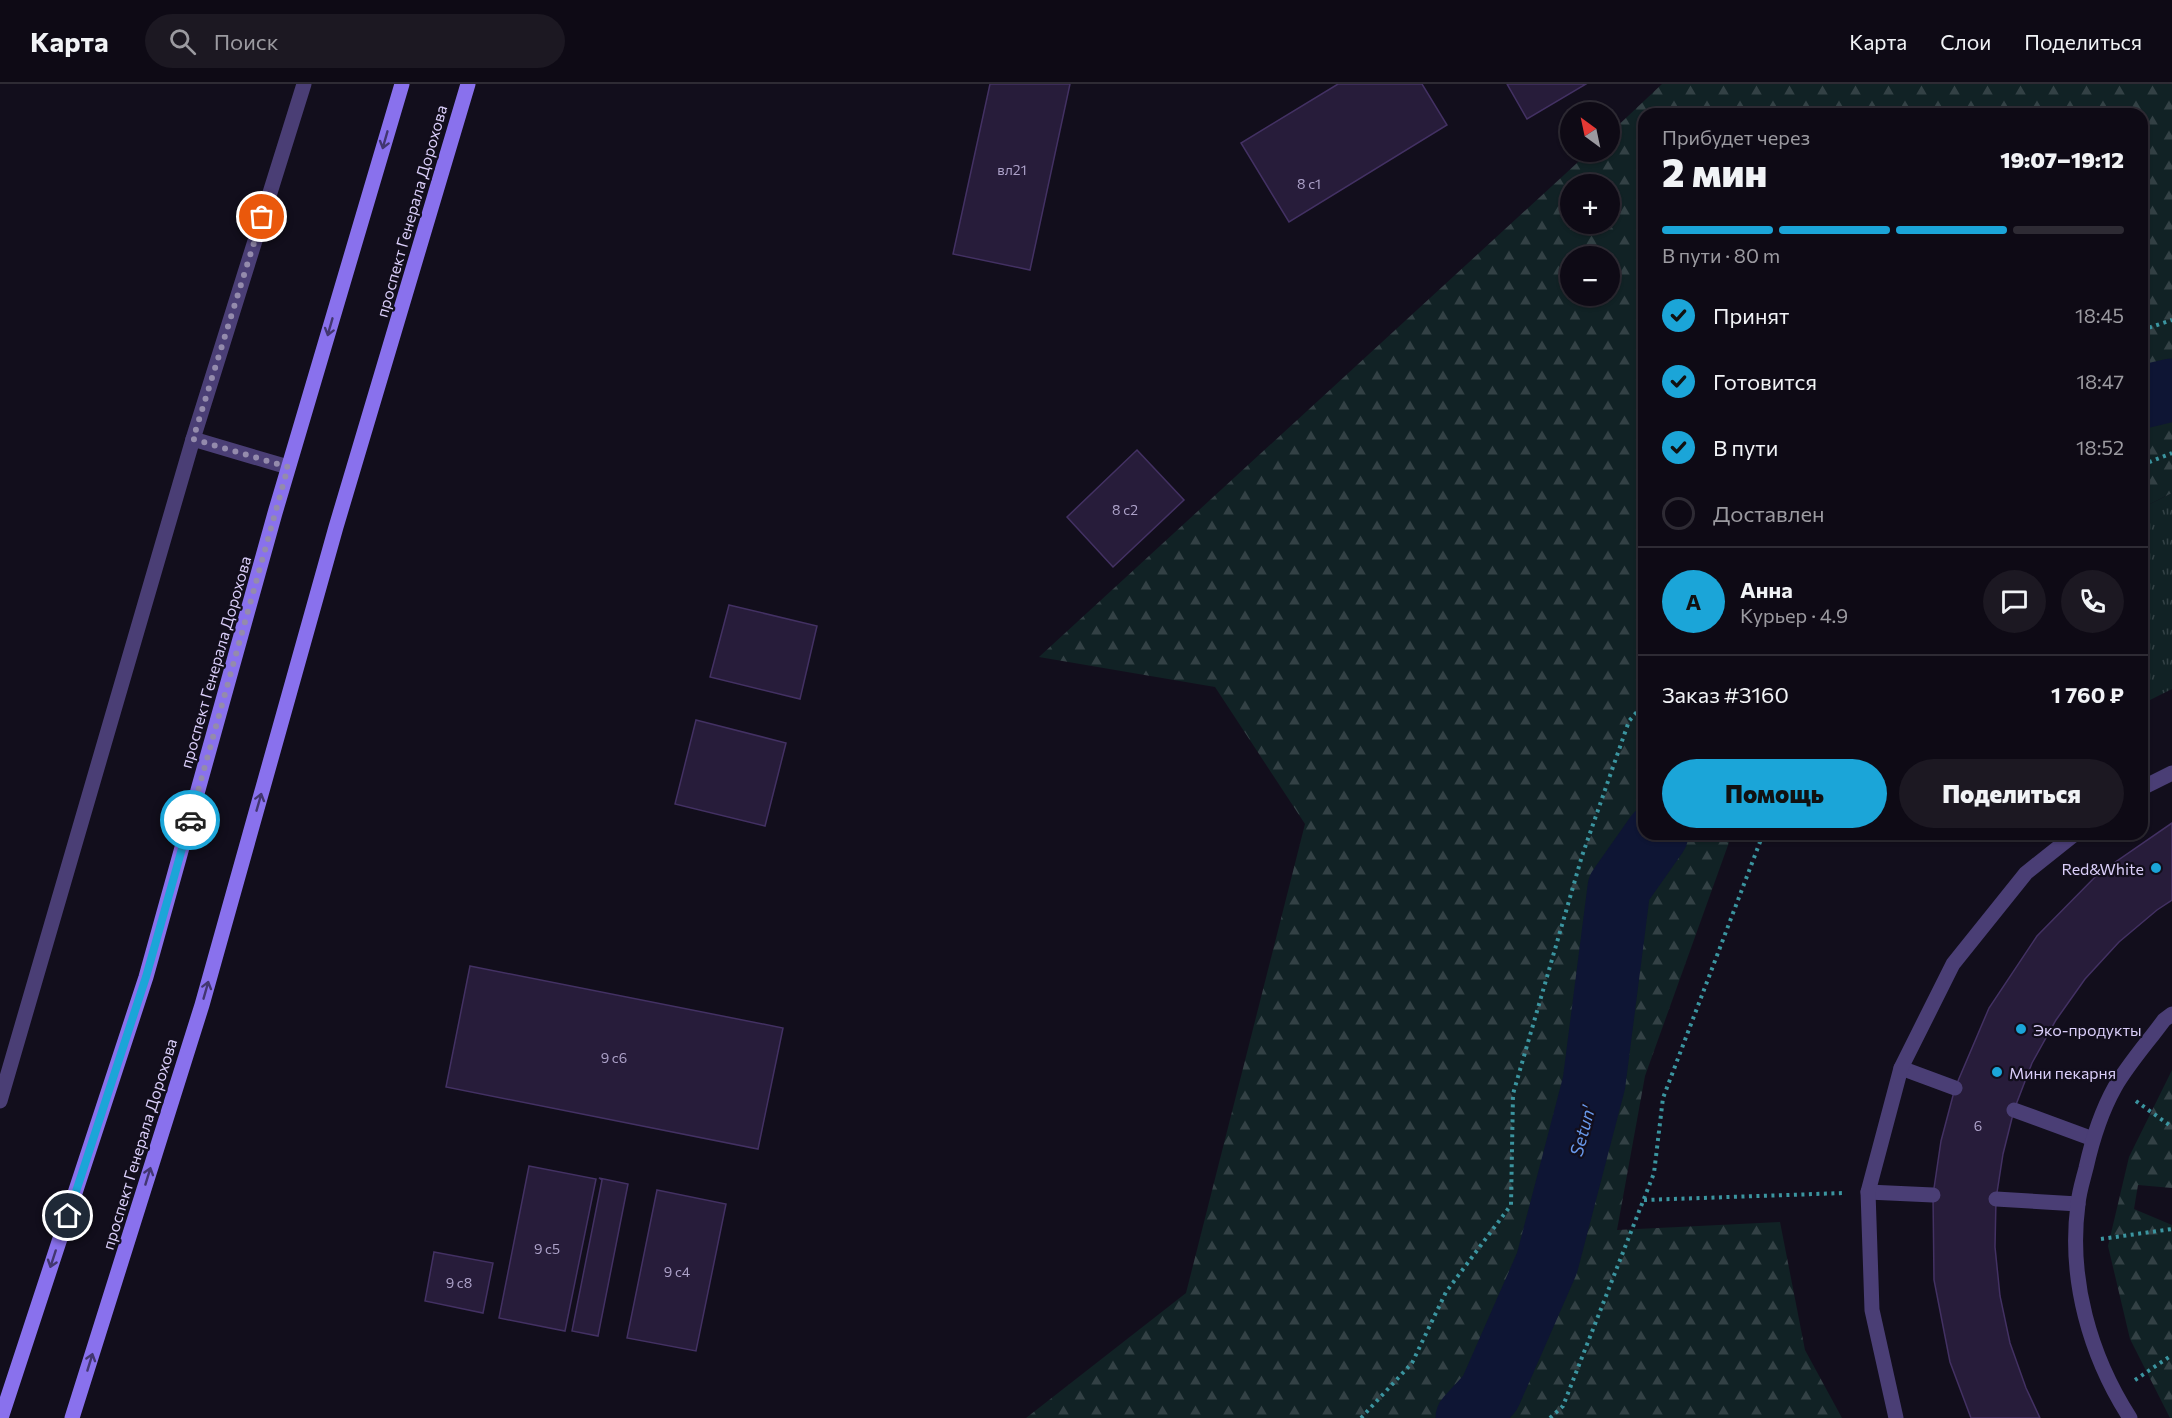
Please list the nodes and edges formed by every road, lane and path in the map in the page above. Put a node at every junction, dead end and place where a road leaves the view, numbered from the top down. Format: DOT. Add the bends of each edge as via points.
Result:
graph roads {
  1 [pos="304,84"];
  2 [pos="402,84"];
  3 [pos="468,84"];
  4 [pos="2172,320"];
  5 [pos="2148,328"];
  6 [pos="193,439"];
  7 [pos="2172,453"];
  8 [pos="2148,463"];
  9 [pos="288,467"];
  10 [pos="1638,711"];
  11 [pos="2172,773"];
  12 [pos="2148,785"];
  13 [pos="1761,840"];
  14 [pos="2067,840"];
  15 [pos="2172,1014"];
  16 [pos="1901,1068"];
  17 [pos="2115,1087"];
  18 [pos="1955,1088"];
  19 [pos="0,1101"];
  20 [pos="2014,1110"];
  21 [pos="2172,1126"];
  22 [pos="2093,1139"];
  23 [pos="1868,1192"];
  24 [pos="1933,1195"];
  25 [pos="1996,1199"];
  26 [pos="1644,1200"];
  27 [pos="2078,1203"];
  28 [pos="2172,1229"];
  29 [pos="2076,1242"];
  30 [pos="2172,1354"];
  31 [pos="2114,1393"];
  32 [pos="1,1418"];
  33 [pos="72,1418"];
  34 [pos="1361,1418"];
  35 [pos="1550,1418"];
  36 [pos="1896,1418"];
  37 [pos="2130,1418"];
  1 -- 6 [label="lane"];
  2 -- 9 [label="main road, проспект Генерала Дорохова, one-way"];
  33 -- 3 [label="main road, проспект Генерала Дорохова, one-way" via="202,1005 336,527"];
  4 -- 5 [label="path"];
  6 -- 9 [label="lane"];
  6 -- 19 [label="lane"];
  7 -- 8 [label="path"];
  9 -- 32 [label="main road, проспект Генерала Дорохова, one-way" via="146,977"];
  10 -- 34 [label="path" via="1629,721 1582,856 1513,1094 1511,1205 1446,1292 1412,1364"];
  11 -- 12 [label="lane"];
  13 -- 26 [label="path" via="1663,1098 1654,1173"];
  14 -- 16 [label="lane" via="2026,873 1953,964"];
  15 -- 17 [label="lane"];
  16 -- 18 [label="lane"];
  16 -- 23 [label="lane"];
  17 -- 21 [label="path"];
  17 -- 22 [label="lane"];
  20 -- 22 [label="lane"];
  22 -- 27 [label="lane"];
  23 -- 24 [label="lane"];
  23 -- 26 [label="path"];
  23 -- 36 [label="lane" via="1872,1310"];
  25 -- 27 [label="lane"];
  26 -- 35 [label="path" via="1563,1406"];
  27 -- 29 [label="lane"];
  28 -- 29 [label="path"];
  29 -- 31 [label="lane" via="2080,1294 2093,1346"];
  30 -- 31 [label="path"];
  31 -- 37 [label="lane"];
}
